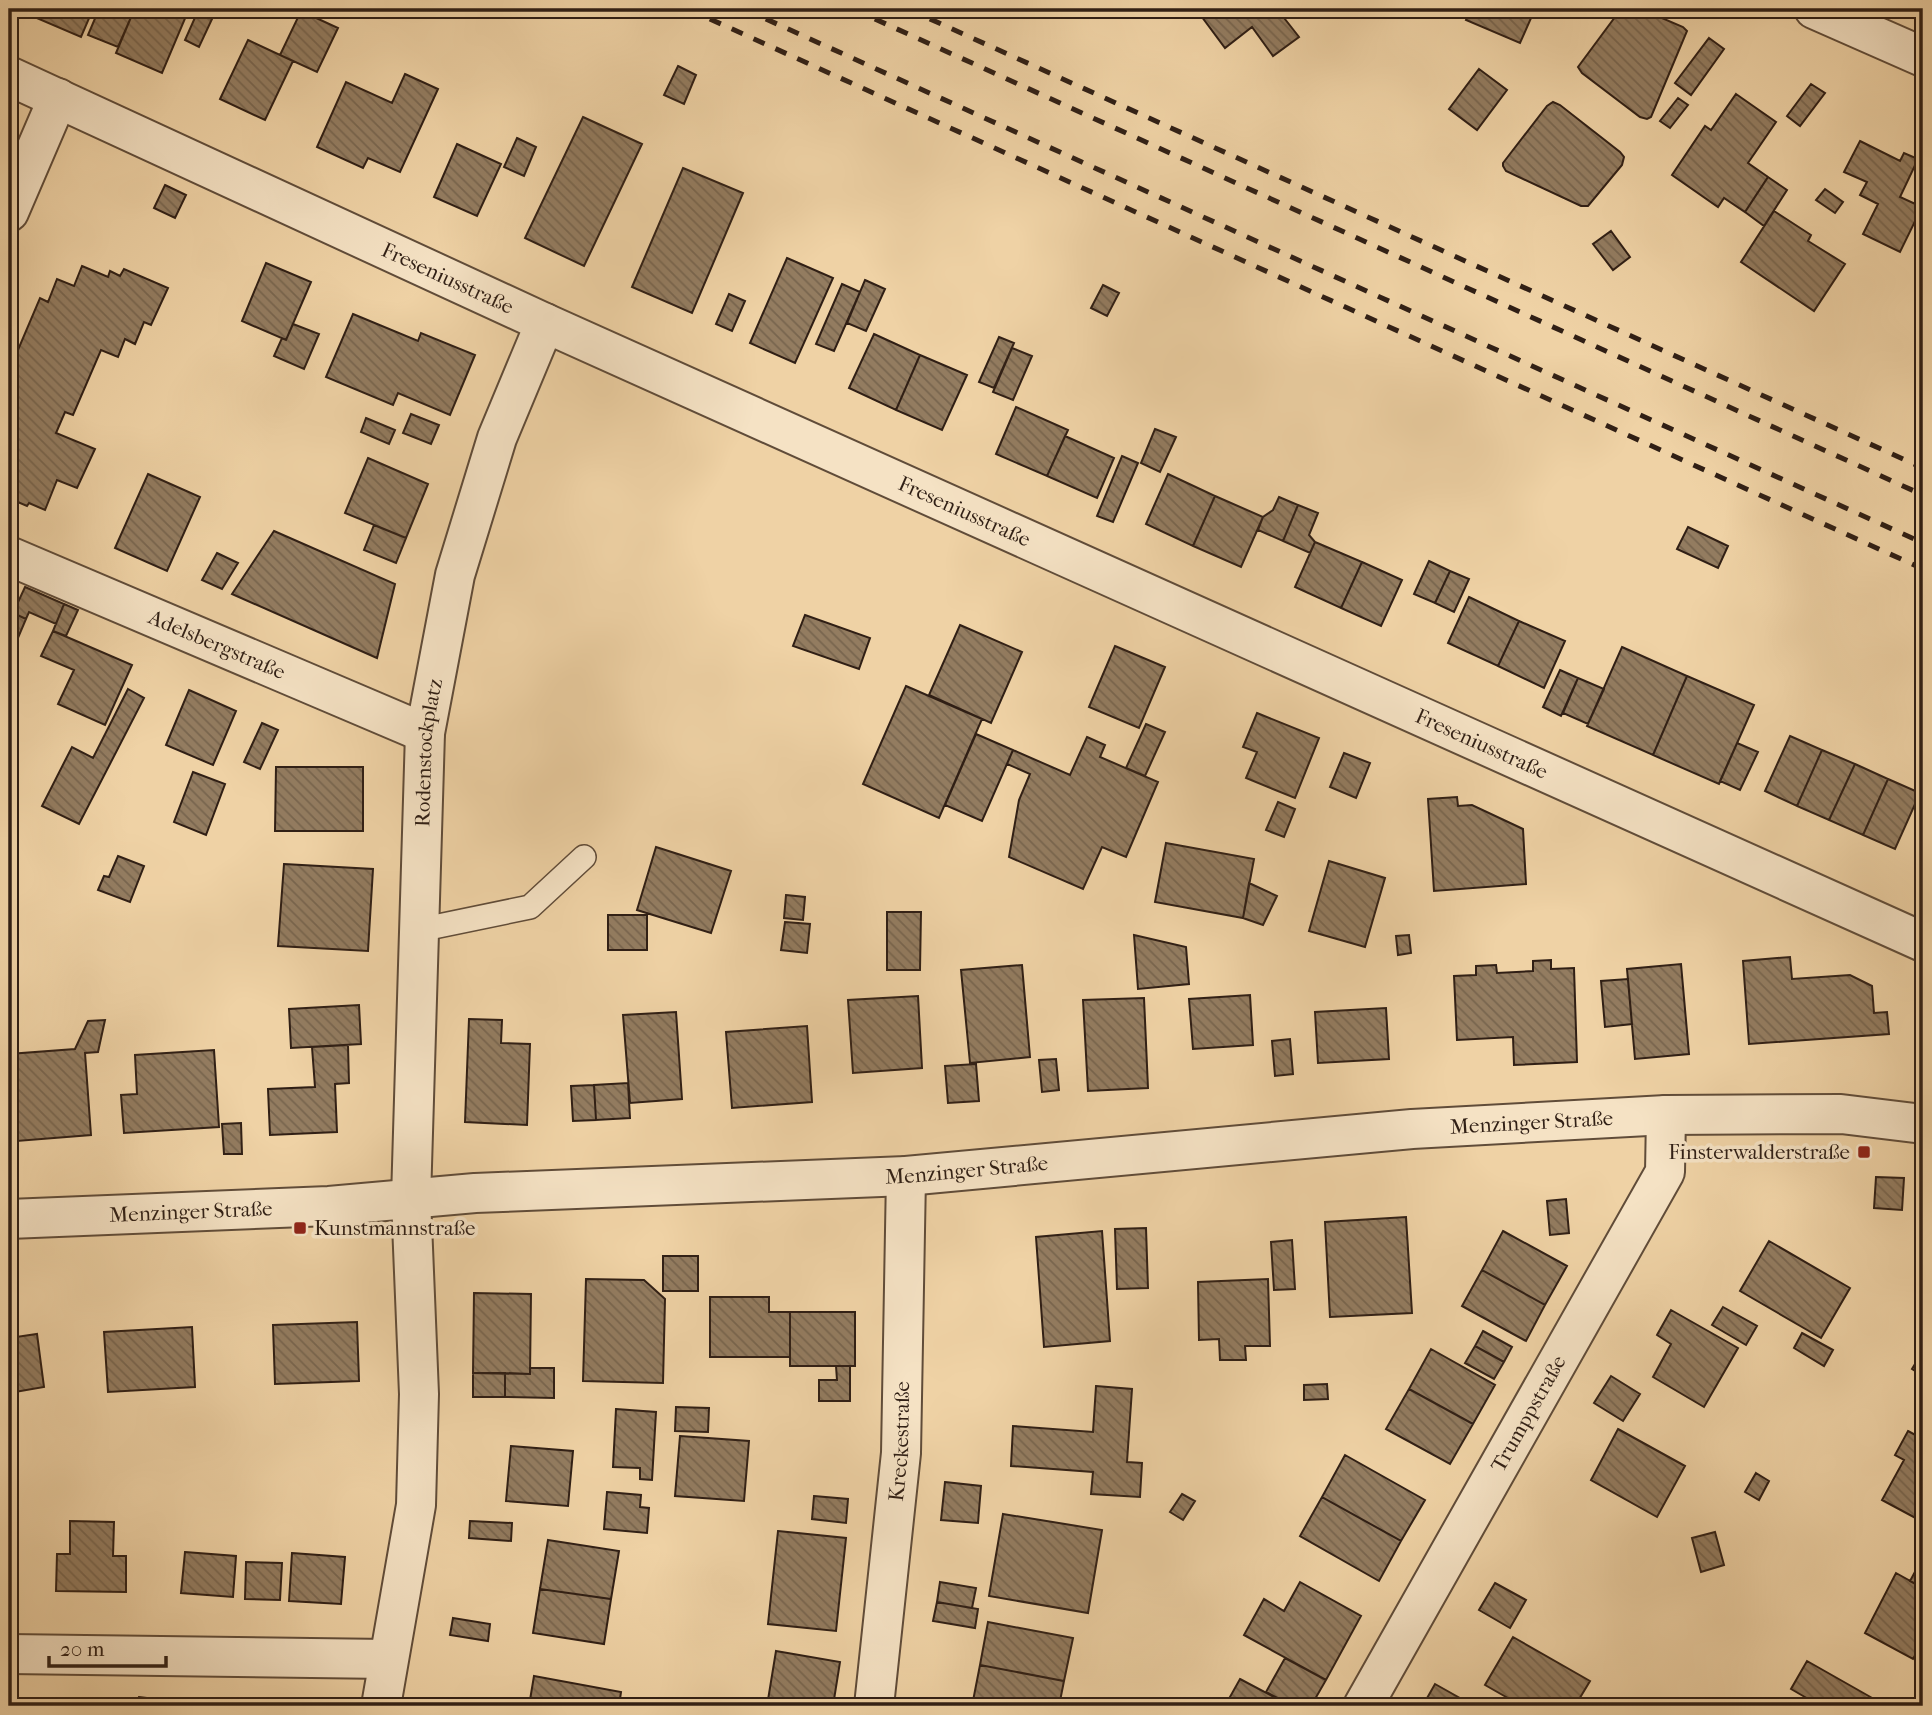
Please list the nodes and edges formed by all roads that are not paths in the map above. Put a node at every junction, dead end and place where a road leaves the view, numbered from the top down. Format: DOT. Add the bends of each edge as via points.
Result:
graph roads {
  1 [pos="1814,9"];
  2 [pos="1923,57"];
  3 [pos="9,76"];
  4 [pos="58,98"];
  5 [pos="9,212"];
  6 [pos="545,323"];
  7 [pos="9,556"];
  8 [pos="425,733"];
  9 [pos="584,857"];
  10 [pos="419,929"];
  11 [pos="1923,942"];
  12 [pos="1666,1115"];
  13 [pos="1923,1124"];
  14 [pos="906,1176"];
  15 [pos="411,1199"];
  16 [pos="9,1220"];
  17 [pos="9,1654"];
  18 [pos="388,1659"];
  19 [pos="381,1706"];
  20 [pos="873,1706"];
  21 [pos="1363,1706"];
  1 -- 2 [label="street"];
  3 -- 4 [label="street, Freseniusstraße"];
  4 -- 5 [label="street"];
  4 -- 6 [label="street, Freseniusstraße"];
  6 -- 8 [label="street, Rodenstockplatz" via="497,438 455,575"];
  6 -- 11 [label="street, Freseniusstraße"];
  7 -- 8 [label="street, Adelsbergstraße"];
  8 -- 10 [label="street, Rodenstockplatz"];
  9 -- 10 [label="lane" via="530,907"];
  10 -- 15 [label="street, Rodenstockplatz"];
  12 -- 13 [label="street, Menzinger Straße" via="1841,1114"];
  12 -- 14 [label="street, Menzinger Straße" via="1412,1129"];
  12 -- 21 [label="street, Trumppstraße" via="1665,1171"];
  14 -- 15 [label="street, Menzinger Straße"];
  14 -- 20 [label="street, Kreckestraße" via="901,1453"];
  15 -- 16 [label="street, Menzinger Straße"];
  15 -- 18 [label="street" via="419,1394 416,1505"];
  17 -- 18 [label="street"];
  18 -- 19 [label="street"];
}
